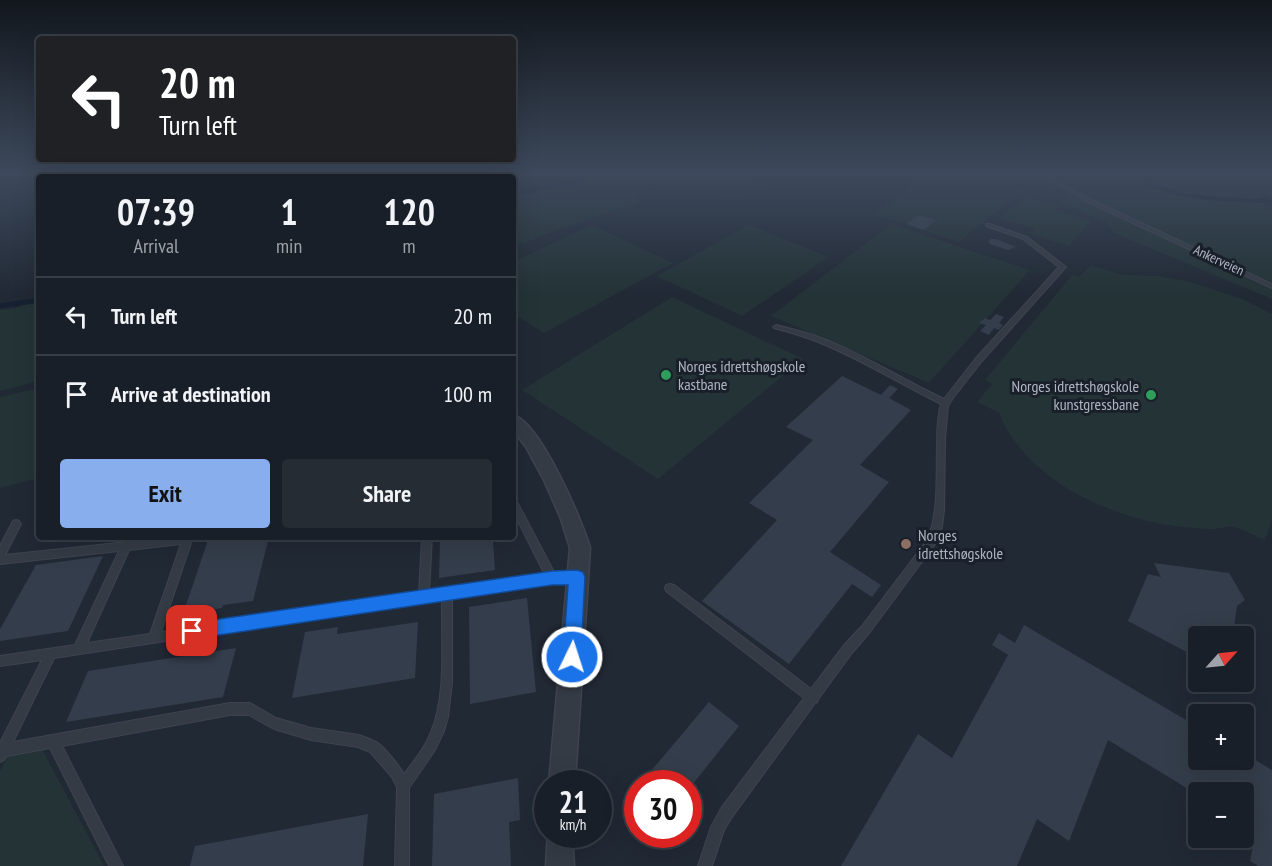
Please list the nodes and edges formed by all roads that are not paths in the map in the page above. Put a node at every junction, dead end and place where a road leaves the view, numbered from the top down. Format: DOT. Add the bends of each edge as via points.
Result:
graph roads {
  1 [pos="1115,212"];
  2 [pos="988,225"];
  3 [pos="1272,286"];
  4 [pos="776,327"];
  5 [pos="945,403"];
  6 [pos="516,423"];
  7 [pos="516,508"];
  8 [pos="16,524"];
  9 [pos="175,540"];
  10 [pos="187,540"];
  11 [pos="428,540"];
  12 [pos="125,548"];
  13 [pos="0,555"];
  14 [pos="0,560"];
  15 [pos="577,577"];
  16 [pos="552,578"];
  17 [pos="670,588"];
  18 [pos="447,593"];
  19 [pos="424,597"];
  20 [pos="154,637"];
  21 [pos="79,648"];
  22 [pos="51,653"];
  23 [pos="0,661"];
  24 [pos="813,698"];
  25 [pos="53,741"];
  26 [pos="2,753"];
  27 [pos="563,770"];
  28 [pos="403,786"];
  29 [pos="559,848"];
  30 [pos="116,866"];
  31 [pos="402,866"];
  32 [pos="560,866"];
  33 [pos="705,866"];
  1 -- 3 [label="lane, Ankerveien"];
  2 -- 5 [label="lane" via="1025,238 1063,267"];
  4 -- 5 [label="lane" via="791,329 846,353"];
  5 -- 24 [label="lane" via="940,526"];
  6 -- 15 [label="street" via="526,434 575,527 580,548"];
  7 -- 16 [label="lane"];
  8 -- 13 [label="lane"];
  9 -- 12 [label="lane"];
  10 -- 20 [label="lane"];
  11 -- 19 [label="lane"];
  12 -- 14 [label="lane"];
  12 -- 21 [label="lane"];
  15 -- 16 [label="lane"];
  15 -- 27 [label="street"];
  16 -- 18 [label="lane"];
  17 -- 24 [label="lane"];
  18 -- 19 [label="lane"];
  18 -- 28 [label="lane" via="444,710 426,755"];
  19 -- 20 [label="lane"];
  20 -- 21 [label="lane"];
  21 -- 22 [label="lane"];
  22 -- 23 [label="lane"];
  22 -- 26 [label="lane"];
  24 -- 33 [label="lane" via="718,826"];
  25 -- 26 [label="lane"];
  25 -- 28 [label="lane" via="230,709 250,709 274,723 311,734 359,741 374,748"];
  25 -- 30 [label="lane"];
  28 -- 31 [label="lane"];
  29 -- 32 [label="street"];
}
